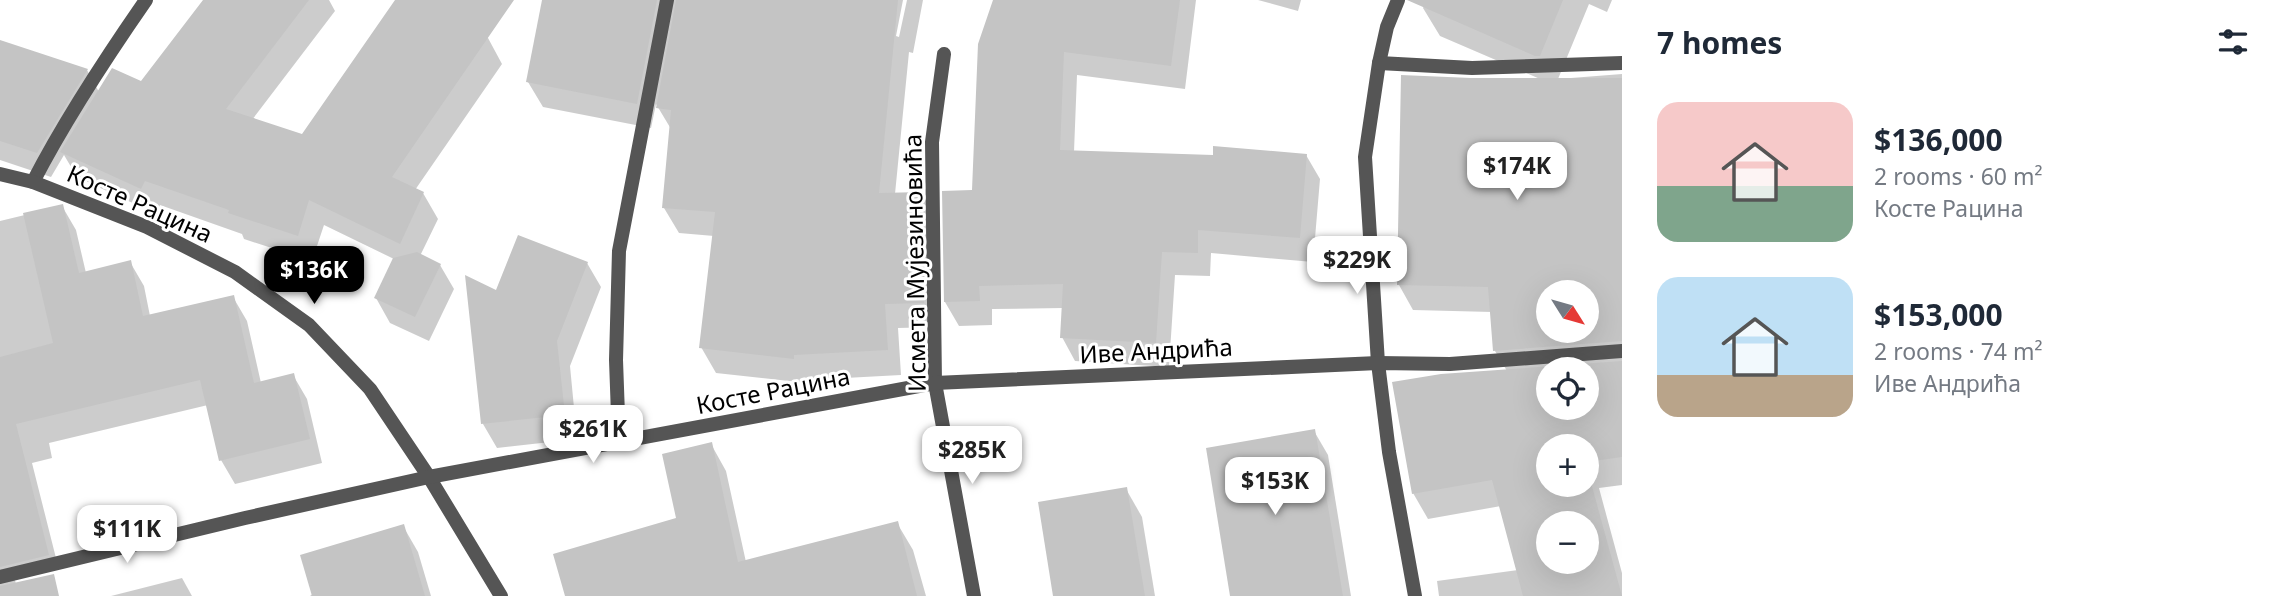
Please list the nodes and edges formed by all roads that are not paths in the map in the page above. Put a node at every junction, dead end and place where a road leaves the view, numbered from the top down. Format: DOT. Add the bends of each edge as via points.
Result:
graph roads {
  1 [pos="146,0"];
  2 [pos="667,0"];
  3 [pos="1398,0"];
  4 [pos="944,54"];
  5 [pos="1380,63"];
  6 [pos="1622,63"];
  7 [pos="0,174"];
  8 [pos="33,181"];
  9 [pos="1622,351"];
  10 [pos="1378,363"];
  11 [pos="935,383"];
  12 [pos="619,443"];
  13 [pos="429,477"];
  14 [pos="0,578"];
  15 [pos="501,596"];
  16 [pos="974,596"];
  17 [pos="1415,596"];
  1 -- 8 [label="street, Косте Рацина" via="60,129"];
  2 -- 12 [label="street" via="619,251"];
  3 -- 5 [label="street"];
  4 -- 11 [label="street, Исмета Мујезиновића" via="932,142"];
  5 -- 6 [label="street" via="1472,68"];
  5 -- 10 [label="street" via="1365,157"];
  7 -- 8 [label="street, Косте Рацина"];
  8 -- 13 [label="street, Косте Рацина" via="147,227 235,272 278,301 354,370"];
  9 -- 10 [label="street, Иве Андрића" via="1450,364"];
  10 -- 11 [label="street, Иве Андрића"];
  10 -- 17 [label="street"];
  11 -- 12 [label="street, Косте Рацина"];
  11 -- 16 [label="street, Исмета Мујезиновића"];
  12 -- 13 [label="street, Косте Рацина"];
  13 -- 14 [label="street, Косте Рацина"];
  13 -- 15 [label="street, Косте Рацина"];
}
